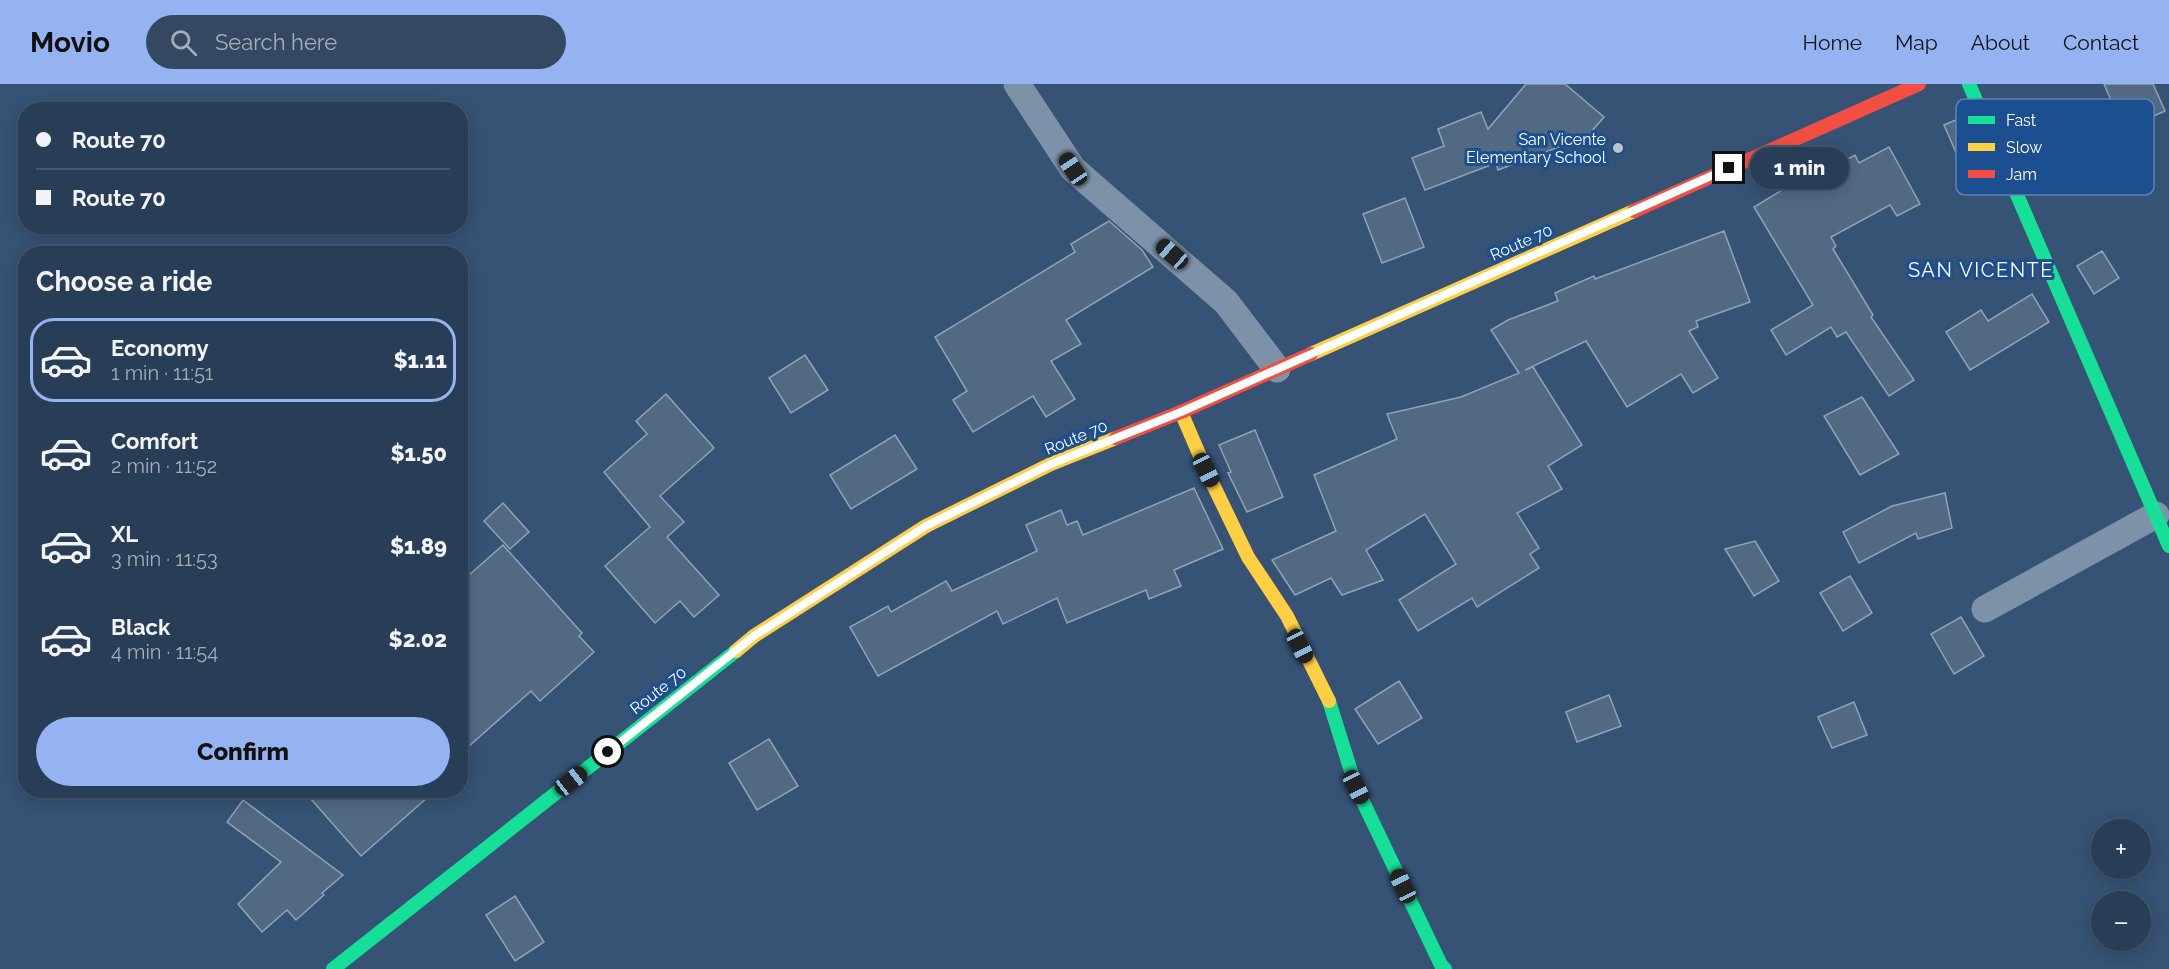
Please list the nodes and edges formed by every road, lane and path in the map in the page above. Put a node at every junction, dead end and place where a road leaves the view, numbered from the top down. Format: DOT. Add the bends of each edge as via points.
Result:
graph roads {
  1 [pos="1017,84"];
  2 [pos="1919,84"];
  3 [pos="1969,84"];
  4 [pos="1976,99"];
  5 [pos="2017,195"];
  6 [pos="1277,369"];
  7 [pos="1181,412"];
  8 [pos="2156,515"];
  9 [pos="2169,546"];
  10 [pos="1985,609"];
  11 [pos="333,969"];
  12 [pos="1445,969"];
  1 -- 6 [label="street" via="1073,169 1226,302"];
  2 -- 6 [label="main road, Route 70"];
  3 -- 4 [label="main road"];
  5 -- 8 [label="main road"];
  6 -- 7 [label="main road, Route 70"];
  7 -- 11 [label="main road, Route 70" via="1051,464 926,526 754,636"];
  7 -- 12 [label="main road" via="1248,557 1287,616 1331,706 1356,787"];
  8 -- 9 [label="main road"];
  8 -- 10 [label="street"];
}
